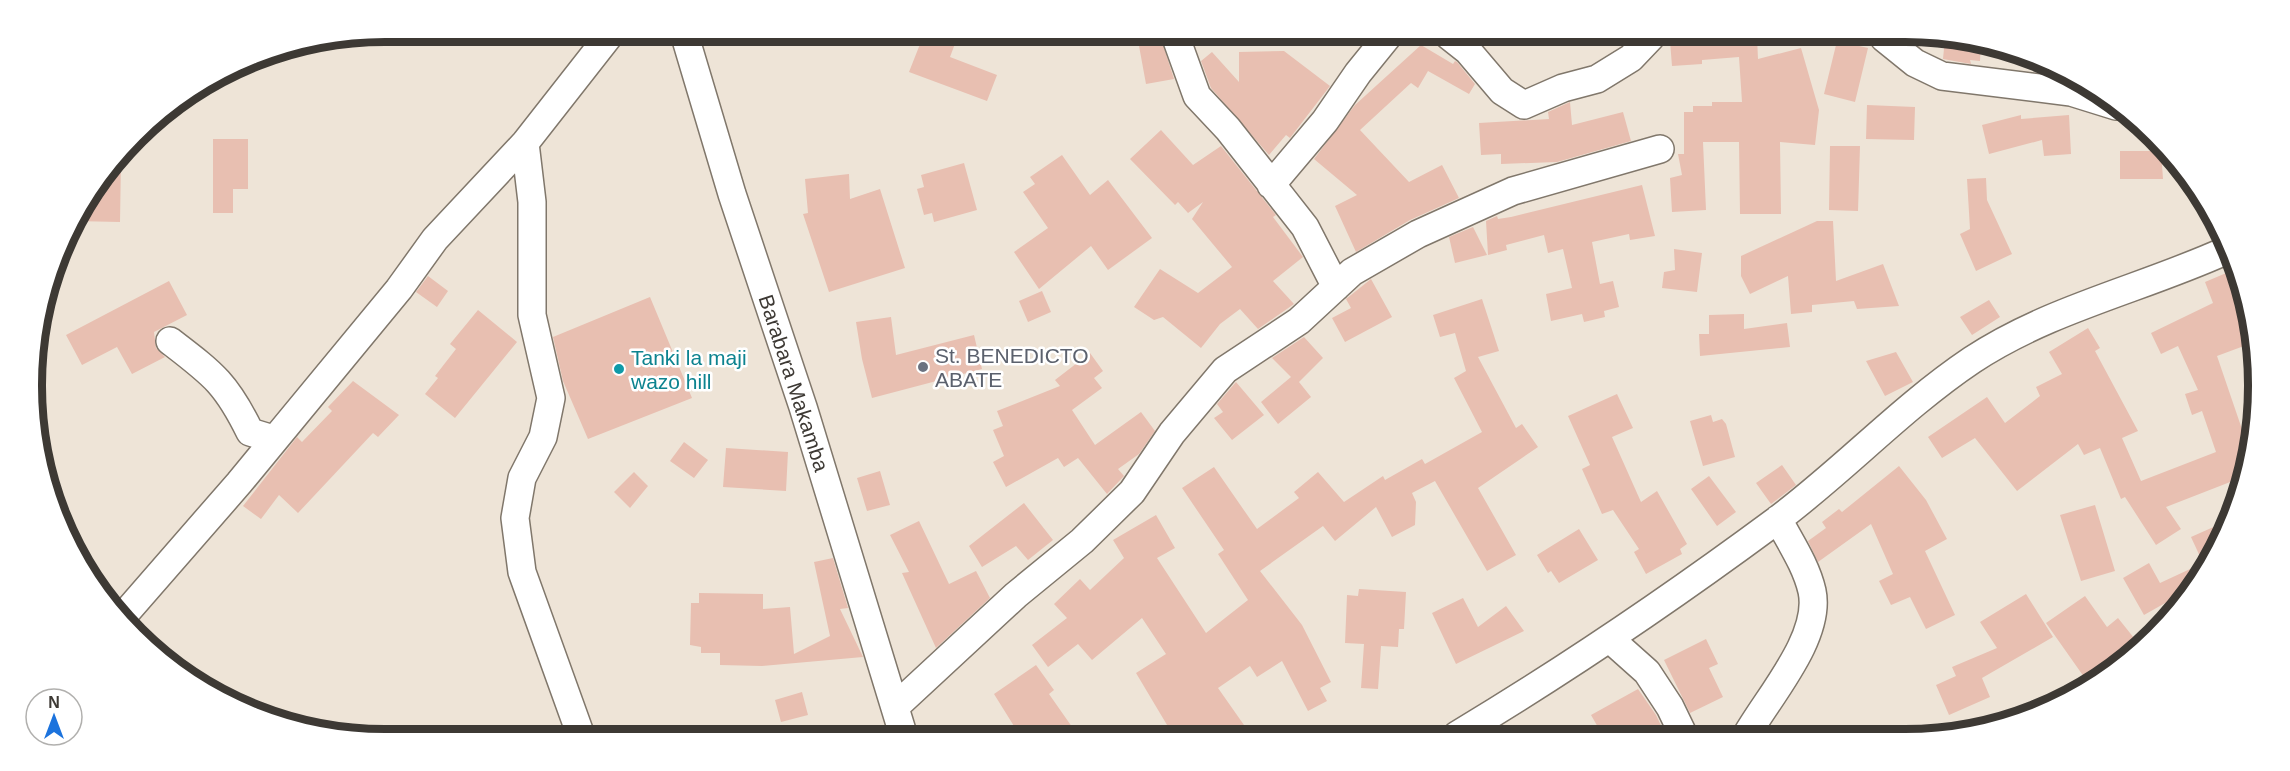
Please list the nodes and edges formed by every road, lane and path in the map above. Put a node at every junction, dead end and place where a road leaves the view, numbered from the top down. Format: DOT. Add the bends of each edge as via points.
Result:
graph roads {
  1 [pos="605,42"];
  2 [pos="687,42"];
  3 [pos="1178,42"];
  4 [pos="1383,42"];
  5 [pos="1457,42"];
  6 [pos="1646,42"];
  7 [pos="1889,42"];
  8 [pos="2093,99"];
  9 [pos="525,143"];
  10 [pos="1660,149"];
  11 [pos="1270,185"];
  12 [pos="2221,252"];
  13 [pos="1336,287"];
  14 [pos="170,341"];
  15 [pos="273,439"];
  16 [pos="1778,519"];
  17 [pos="127,612"];
  18 [pos="1610,639"];
  19 [pos="895,707"];
  20 [pos="579,729"];
  21 [pos="902,729"];
  22 [pos="1467,729"];
  23 [pos="1681,729"];
  24 [pos="1750,729"];
  1 -- 9 [label="street"];
  2 -- 19 [label="street, Barabara Makamba"];
  3 -- 11 [label="street" via="1197,96 1228,129"];
  4 -- 11 [label="street" via="1325,121"];
  5 -- 6 [label="street" via="1502,90 1524,105 1556,90 1597,79 1631,58"];
  7 -- 8 [label="street" via="1915,63 1942,76 2071,92"];
  9 -- 15 [label="street" via="435,239 399,289"];
  9 -- 20 [label="street" via="532,202 532,315 551,398 543,437 522,478 515,518 522,572"];
  10 -- 13 [label="street" via="1513,191 1418,234 1352,272"];
  11 -- 13 [label="street" via="1305,227"];
  12 -- 16 [label="street" via="2043,321 1972,360"];
  13 -- 19 [label="street" via="1299,321 1225,370 1172,433 1132,492"];
  14 -- 15 [label="street" via="215,375 233,399 249,432"];
  15 -- 17 [label="street"];
  16 -- 18 [label="street"];
  16 -- 24 [label="street" via="1802,562 1812,592 1812,621 1785,675"];
  18 -- 22 [label="street"];
  18 -- 23 [label="street" via="1647,672"];
  19 -- 21 [label="street, Barabara Makamba"];
}
